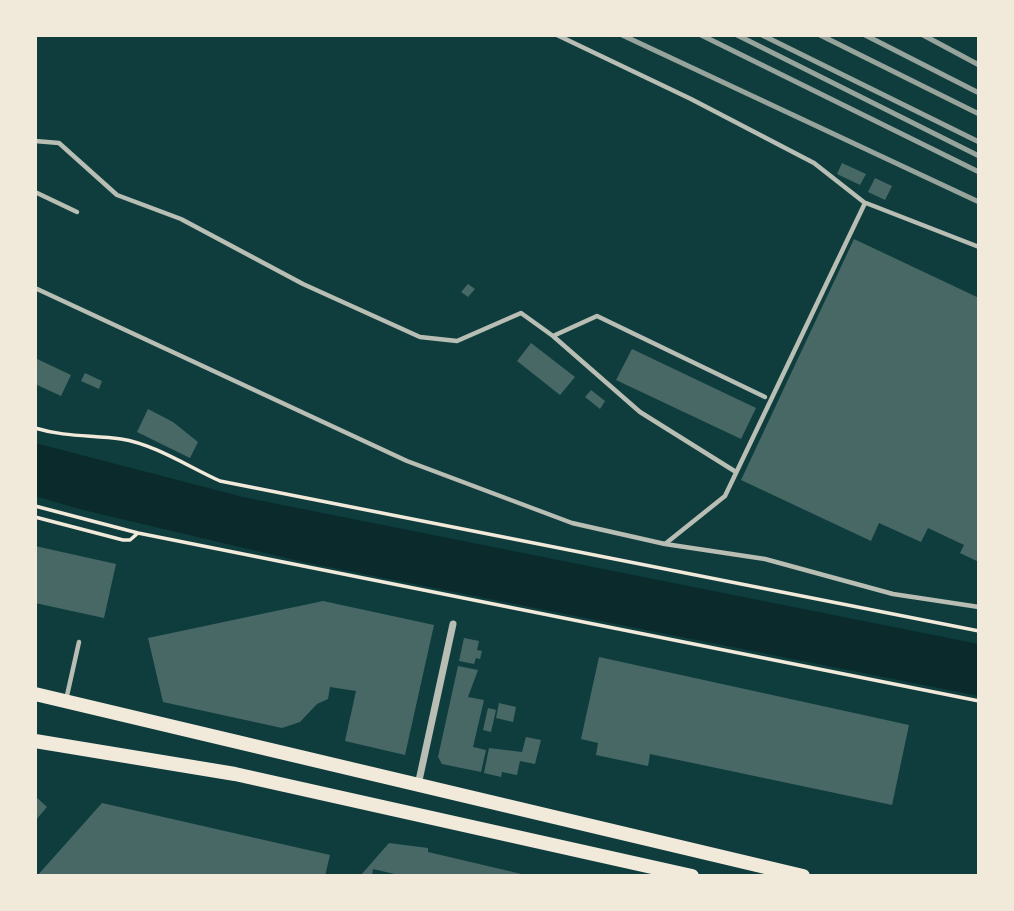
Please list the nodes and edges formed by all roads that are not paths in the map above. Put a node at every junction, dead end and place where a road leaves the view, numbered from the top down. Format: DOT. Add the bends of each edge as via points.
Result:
graph roads {
  1 [pos="557,35"];
  2 [pos="35,141"];
  3 [pos="35,192"];
  4 [pos="865,203"];
  5 [pos="77,212"];
  6 [pos="979,247"];
  7 [pos="35,288"];
  8 [pos="553,336"];
  9 [pos="765,397"];
  10 [pos="736,472"];
  11 [pos="665,544"];
  12 [pos="979,607"];
  13 [pos="453,624"];
  14 [pos="79,642"];
  15 [pos="35,694"];
  16 [pos="66,701"];
  17 [pos="35,741"];
  18 [pos="418,786"];
  19 [pos="692,876"];
  20 [pos="803,876"];
  1 -- 4 [label="lane" via="814,163"];
  2 -- 8 [label="lane" via="59,144 117,195 164,211 303,284 420,337 457,341 521,313"];
  3 -- 5 [label="lane"];
  4 -- 6 [label="lane"];
  4 -- 10 [label="lane"];
  7 -- 11 [label="lane" via="407,461 572,523"];
  8 -- 9 [label="lane" via="597,316"];
  8 -- 10 [label="lane" via="640,412"];
  10 -- 11 [label="lane" via="720,501"];
  11 -- 12 [label="lane" via="765,559 893,594"];
  13 -- 18 [label="street"];
  14 -- 16 [label="lane"];
  15 -- 16 [label="main road"];
  16 -- 18 [label="main road"];
  17 -- 19 [label="main road" via="235,774"];
  18 -- 20 [label="main road"];
}
